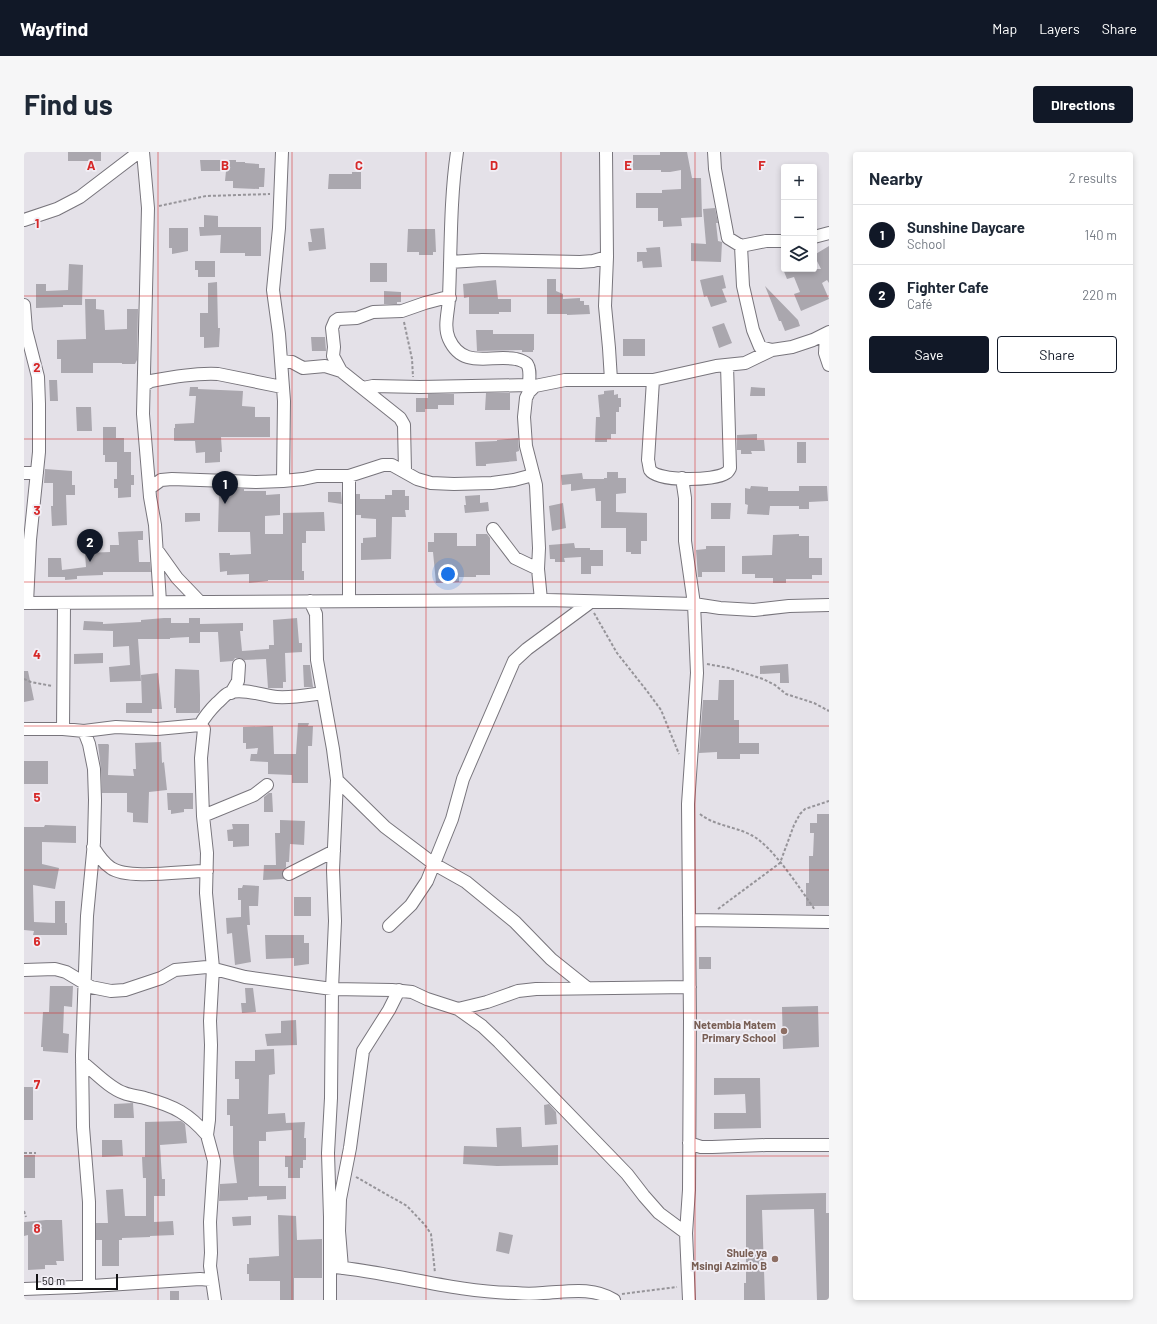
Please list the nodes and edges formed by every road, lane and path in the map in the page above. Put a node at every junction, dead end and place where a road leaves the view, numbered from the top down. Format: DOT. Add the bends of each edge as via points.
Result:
graph roads {
  1 [pos="139,152"];
  2 [pos="143,152"];
  3 [pos="282,152"];
  4 [pos="457,152"];
  5 [pos="606,152"];
  6 [pos="714,152"];
  7 [pos="279,193"];
  8 [pos="148,208"];
  9 [pos="24,220"];
  10 [pos="829,233"];
  11 [pos="817,236"];
  12 [pos="781,241"];
  13 [pos="741,246"];
  14 [pos="607,257"];
  15 [pos="450,262"];
  16 [pos="450,298"];
  17 [pos="24,305"];
  18 [pos="402,311"];
  19 [pos="827,333"];
  20 [pos="772,350"];
  21 [pos="24,361"];
  22 [pos="281,361"];
  23 [pos="727,365"];
  24 [pos="829,366"];
  25 [pos="36,368"];
  26 [pos="341,371"];
  27 [pos="611,380"];
  28 [pos="653,380"];
  29 [pos="144,385"];
  30 [pos="532,385"];
  31 [pos="412,386"];
  32 [pos="282,387"];
  33 [pos="363,388"];
  34 [pos="405,471"];
  35 [pos="24,473"];
  36 [pos="37,473"];
  37 [pos="533,475"];
  38 [pos="349,476"];
  39 [pos="682,478"];
  40 [pos="283,481"];
  41 [pos="150,488"];
  42 [pos="493,530"];
  43 [pos="157,550"];
  44 [pos="538,569"];
  45 [pos="541,600"];
  46 [pos="310,601"];
  47 [pos="349,601"];
  48 [pos="160,602"];
  49 [pos="200,602"];
  50 [pos="26,603"];
  51 [pos="64,604"];
  52 [pos="588,604"];
  53 [pos="694,604"];
  54 [pos="829,605"];
  55 [pos="696,661"];
  56 [pos="238,665"];
  57 [pos="24,679"];
  58 [pos="64,688"];
  59 [pos="231,692"];
  60 [pos="323,692"];
  61 [pos="829,711"];
  62 [pos="200,725"];
  63 [pos="24,729"];
  64 [pos="63,729"];
  65 [pos="84,731"];
  66 [pos="690,773"];
  67 [pos="337,780"];
  68 [pos="267,785"];
  69 [pos="829,801"];
  70 [pos="688,804"];
  71 [pos="203,816"];
  72 [pos="93,847"];
  73 [pos="334,851"];
  74 [pos="780,863"];
  75 [pos="434,864"];
  76 [pos="207,871"];
  77 [pos="289,874"];
  78 [pos="689,920"];
  79 [pos="702,920"];
  80 [pos="825,921"];
  81 [pos="389,926"];
  82 [pos="213,968"];
  83 [pos="24,970"];
  84 [pos="84,983"];
  85 [pos="586,987"];
  86 [pos="690,987"];
  87 [pos="332,989"];
  88 [pos="399,990"];
  89 [pos="458,1008"];
  90 [pos="82,1062"];
  91 [pos="207,1135"];
  92 [pos="689,1143"];
  93 [pos="829,1145"];
  94 [pos="24,1153"];
  95 [pos="36,1153"];
  96 [pos="345,1172"];
  97 [pos="24,1211"];
  98 [pos="26,1217"];
  99 [pos="686,1233"];
  100 [pos="330,1267"];
  101 [pos="342,1268"];
  102 [pos="211,1280"];
  103 [pos="438,1284"];
  104 [pos="89,1286"];
  105 [pos="688,1287"];
  106 [pos="24,1289"];
  107 [pos="611,1298"];
  108 [pos="215,1300"];
  109 [pos="330,1300"];
  110 [pos="689,1300"];
  1 -- 9 [label="street" via="80,197 57,209"];
  2 -- 8 [label="street"];
  3 -- 7 [label="street"];
  4 -- 15 [label="street"];
  5 -- 14 [label="street"];
  6 -- 13 [label="street" via="728,238"];
  7 -- 8 [label="path" via="206,196"];
  7 -- 22 [label="street" via="279,228 273,290"];
  8 -- 29 [label="street"];
  10 -- 11 [label="street"];
  12 -- 13 [label="street"];
  13 -- 20 [label="street" via="743,286 753,330 760,347"];
  14 -- 15 [label="street" via="580,262"];
  14 -- 27 [label="street" via="604,306"];
  15 -- 16 [label="street"];
  16 -- 18 [label="street"];
  16 -- 30 [label="street" via="446,326 448,338 456,349 462,355 473,358 512,358 525,362"];
  17 -- 25 [label="street" via="26,330"];
  18 -- 26 [label="street" via="373,312 357,318 335,321 332,328 333,356"];
  18 -- 31 [label="path" via="413,369"];
  19 -- 20 [label="street" via="792,347"];
  19 -- 24 [label="street" via="825,353"];
  20 -- 23 [label="street" via="744,363"];
  21 -- 25 [label="street"];
  22 -- 26 [label="street" via="292,362 303,368 325,366"];
  22 -- 32 [label="street"];
  23 -- 28 [label="street"];
  23 -- 39 [label="street" via="730,468 726,473 712,478"];
  25 -- 36 [label="street" via="39,404"];
  26 -- 33 [label="street"];
  27 -- 28 [label="street"];
  27 -- 30 [label="street" via="565,380"];
  28 -- 39 [label="street" via="648,460 650,469 661,476"];
  29 -- 32 [label="street" via="151,381 191,375 218,374"];
  29 -- 41 [label="street" via="143,414"];
  30 -- 31 [label="street"];
  30 -- 37 [label="street" via="526,398 524,417 526,446"];
  31 -- 33 [label="street"];
  32 -- 40 [label="street"];
  33 -- 34 [label="street" via="400,418 404,425"];
  34 -- 37 [label="street" via="417,479 431,483 454,484 492,483"];
  34 -- 38 [label="street" via="392,465 383,465"];
  35 -- 36 [label="street"];
  36 -- 50 [label="street"];
  37 -- 44 [label="street" via="536,485"];
  38 -- 40 [label="street" via="317,476"];
  38 -- 47 [label="street"];
  39 -- 53 [label="street" via="685,498 685,540"];
  40 -- 41 [label="street" via="172,479 161,480"];
  41 -- 43 [label="street"];
  42 -- 44 [label="street" via="515,558"];
  43 -- 48 [label="street"];
  43 -- 49 [label="street" via="177,578"];
  44 -- 45 [label="street"];
  45 -- 47 [label="street"];
  45 -- 53 [label="street"];
  46 -- 47 [label="street"];
  46 -- 49 [label="street"];
  46 -- 60 [label="street" via="317,618 316,651"];
  48 -- 49 [label="street"];
  48 -- 51 [label="street"];
  50 -- 51 [label="street"];
  51 -- 58 [label="street"];
  52 -- 66 [label="path" via="617,653 660,710"];
  52 -- 75 [label="street" via="514,661 463,779 452,819"];
  53 -- 54 [label="street" via="754,610"];
  53 -- 55 [label="street"];
  55 -- 61 [label="path" via="763,679 786,694"];
  55 -- 66 [label="street"];
  56 -- 59 [label="street" via="238,681"];
  57 -- 58 [label="path"];
  58 -- 64 [label="street"];
  59 -- 60 [label="street" via="288,697"];
  59 -- 62 [label="street" via="207,712"];
  60 -- 67 [label="street"];
  62 -- 65 [label="street" via="157,729 116,727"];
  62 -- 71 [label="street" via="204,729 201,758"];
  63 -- 64 [label="street"];
  64 -- 65 [label="street"];
  65 -- 72 [label="street" via="94,769"];
  66 -- 70 [label="street"];
  67 -- 73 [label="street"];
  67 -- 75 [label="street" via="385,827"];
  68 -- 71 [label="street" via="254,795"];
  69 -- 74 [label="path" via="805,809 800,814"];
  70 -- 74 [label="path" via="707,819 751,835 769,848"];
  70 -- 78 [label="street"];
  71 -- 76 [label="street"];
  72 -- 76 [label="street" via="105,864 119,872 154,874"];
  72 -- 84 [label="street"];
  73 -- 77 [label="street"];
  73 -- 87 [label="street" via="335,921"];
  74 -- 79 [label="path"];
  74 -- 80 [label="path"];
  75 -- 81 [label="street" via="411,905"];
  75 -- 85 [label="street" via="466,882 515,922 552,959"];
  76 -- 82 [label="street" via="206,893"];
  78 -- 79 [label="street"];
  78 -- 86 [label="street"];
  79 -- 80 [label="street"];
  82 -- 84 [label="street" via="175,970 161,978 126,990 111,991"];
  82 -- 87 [label="street" via="245,977"];
  82 -- 91 [label="street"];
  83 -- 84 [label="street" via="55,969 66,972"];
  84 -- 90 [label="street"];
  85 -- 86 [label="street"];
  85 -- 89 [label="street" via="518,991 487,1002"];
  86 -- 92 [label="street"];
  87 -- 88 [label="street"];
  87 -- 100 [label="street" via="328,1152"];
  88 -- 89 [label="street"];
  88 -- 96 [label="street" via="363,1051"];
  89 -- 99 [label="street" via="500,1042 627,1174 659,1213"];
  90 -- 91 [label="street" via="122,1093 147,1098 182,1111"];
  90 -- 104 [label="street" via="83,1127 89,1202"];
  91 -- 102 [label="street" via="214,1161 210,1222"];
  92 -- 93 [label="street" via="701,1147"];
  92 -- 99 [label="street"];
  94 -- 95 [label="path"];
  96 -- 101 [label="street" via="340,1199 339,1231"];
  96 -- 103 [label="path" via="407,1206 425,1225 431,1234"];
  97 -- 98 [label="path"];
  99 -- 105 [label="street"];
  100 -- 101 [label="street"];
  100 -- 109 [label="street"];
  101 -- 103 [label="street"];
  102 -- 104 [label="street"];
  102 -- 108 [label="street"];
  103 -- 107 [label="street" via="514,1294 581,1290"];
  104 -- 106 [label="street"];
  105 -- 107 [label="path" via="632,1292"];
  105 -- 110 [label="street"];
}
